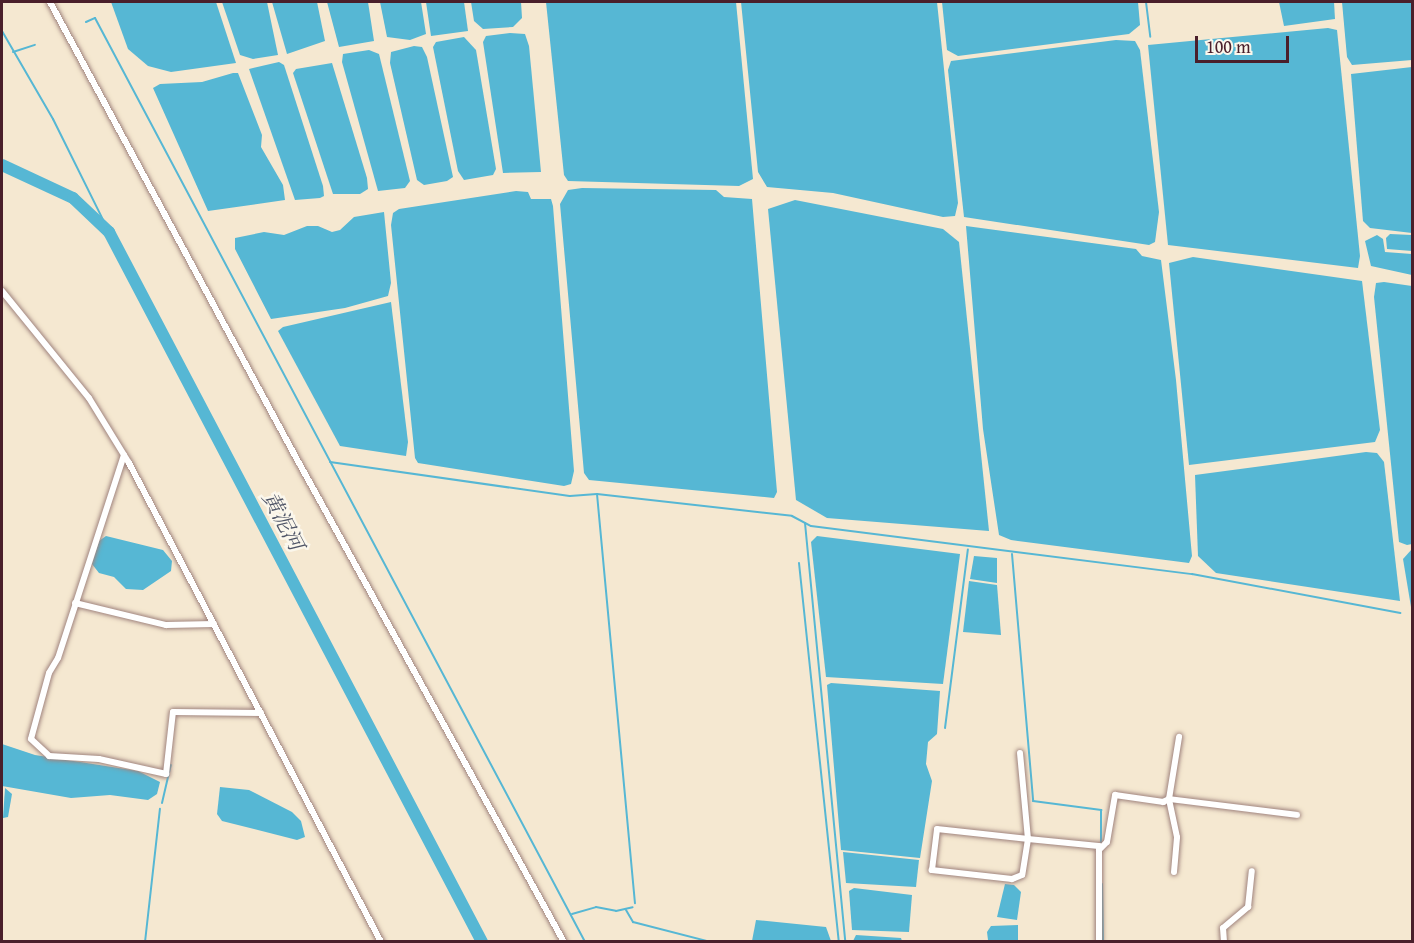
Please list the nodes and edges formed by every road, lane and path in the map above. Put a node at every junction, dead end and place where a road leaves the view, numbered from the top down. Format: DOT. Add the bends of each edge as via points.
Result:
graph roads {
  1 [pos="50,2"];
  2 [pos="2,291"];
  3 [pos="124,455"];
  4 [pos="75,603"];
  5 [pos="214,624"];
  6 [pos="261,713"];
  7 [pos="1179,737"];
  8 [pos="1020,753"];
  9 [pos="1169,799"];
  10 [pos="1297,815"];
  11 [pos="1028,839"];
  12 [pos="1099,850"];
  13 [pos="1252,871"];
  14 [pos="1174,872"];
  15 [pos="381,942"];
  16 [pos="564,942"];
  17 [pos="1099,942"];
  18 [pos="1224,942"];
  1 -- 16 [label="street"];
  2 -- 3 [label="street" via="78,383"];
  3 -- 4 [label="street"];
  3 -- 5 [label="street"];
  4 -- 5 [label="street" via="166,624"];
  4 -- 6 [label="street" via="49,672 31,739 49,756 99,759 166,774 174,712"];
  5 -- 6 [label="street"];
  6 -- 15 [label="street"];
  7 -- 9 [label="street"];
  8 -- 11 [label="street"];
  9 -- 10 [label="street"];
  9 -- 12 [label="street" via="1163,802 1115,795 1107,842"];
  9 -- 14 [label="street" via="1177,837"];
  11 -- 11 [label="street" via="937,829 932,870 1017,879 1022,875"];
  11 -- 12 [label="street" via="1099,846"];
  12 -- 17 [label="street"];
  13 -- 18 [label="street" via="1248,908 1223,928"];
}
